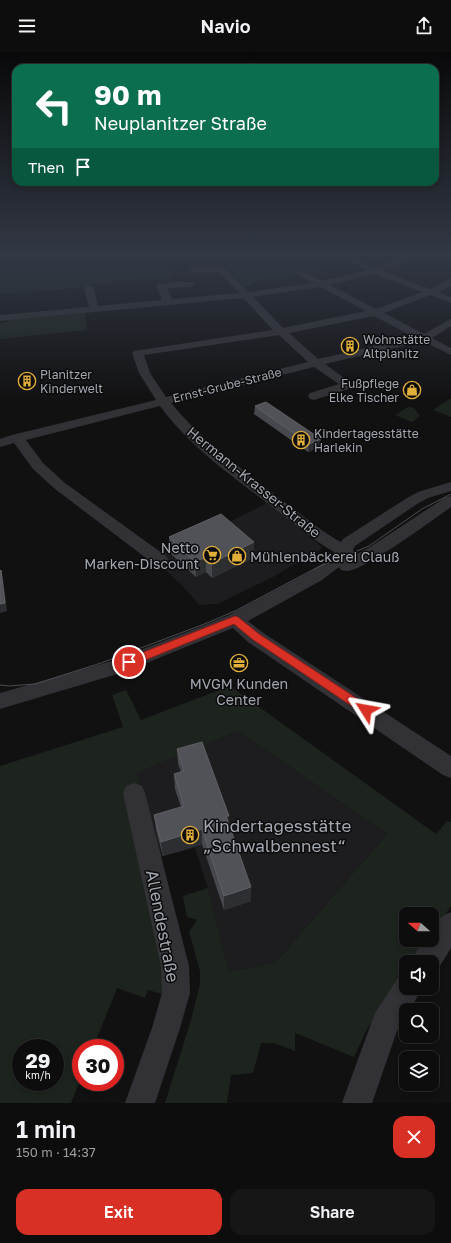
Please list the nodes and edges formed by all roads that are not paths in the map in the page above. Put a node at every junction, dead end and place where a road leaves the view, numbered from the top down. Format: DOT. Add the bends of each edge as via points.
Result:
graph roads {
  1 [pos="93,303"];
  2 [pos="157,303"];
  3 [pos="254,303"];
  4 [pos="360,303"];
  5 [pos="401,303"];
  6 [pos="94,309"];
  7 [pos="377,312"];
  8 [pos="0,318"];
  9 [pos="451,322"];
  10 [pos="281,332"];
  11 [pos="424,338"];
  12 [pos="451,352"];
  13 [pos="316,362"];
  14 [pos="314,396"];
  15 [pos="163,401"];
  16 [pos="17,438"];
  17 [pos="0,443"];
  18 [pos="451,486"];
  19 [pos="451,500"];
  20 [pos="350,556"];
  21 [pos="160,560"];
  22 [pos="235,620"];
  23 [pos="0,701"];
  24 [pos="451,768"];
  25 [pos="134,792"];
  26 [pos="451,925"];
  27 [pos="431,955"];
  28 [pos="403,995"];
  29 [pos="140,1103"];
  30 [pos="357,1103"];
  1 -- 6 [label="street"];
  2 -- 6 [label="street"];
  3 -- 10 [label="street"];
  4 -- 7 [label="street"];
  5 -- 7 [label="street"];
  6 -- 8 [label="street"];
  7 -- 10 [label="street"];
  7 -- 11 [label="street"];
  9 -- 11 [label="street, Ernst-Grube-Straße"];
  10 -- 13 [label="street"];
  10 -- 15 [label="street, Hermann-Krasser-Straße" via="138,353 145,375"];
  11 -- 12 [label="street"];
  11 -- 13 [label="street, Ernst-Grube-Straße"];
  13 -- 14 [label="street" via="348,385"];
  13 -- 15 [label="street, Ernst-Grube-Straße"];
  15 -- 16 [label="street, Ernst-Grube-Straße"];
  15 -- 20 [label="street, Hermann-Krasser-Straße" via="182,424 210,449 287,511"];
  16 -- 17 [label="street, Ernst-Grube-Straße"];
  16 -- 21 [label="street" via="38,466 60,486"];
  18 -- 20 [label="street" via="412,501 349,543"];
  19 -- 20 [label="street" via="376,550"];
  20 -- 22 [label="street" via="320,580 297,587"];
  22 -- 23 [label="street" via="117,667"];
  22 -- 24 [label="street" via="255,637"];
  25 -- 29 [label="street, Allendestraße" via="175,966 176,993"];
  26 -- 27 [label="street"];
  28 -- 30 [label="street" via="385,1023"];
}
